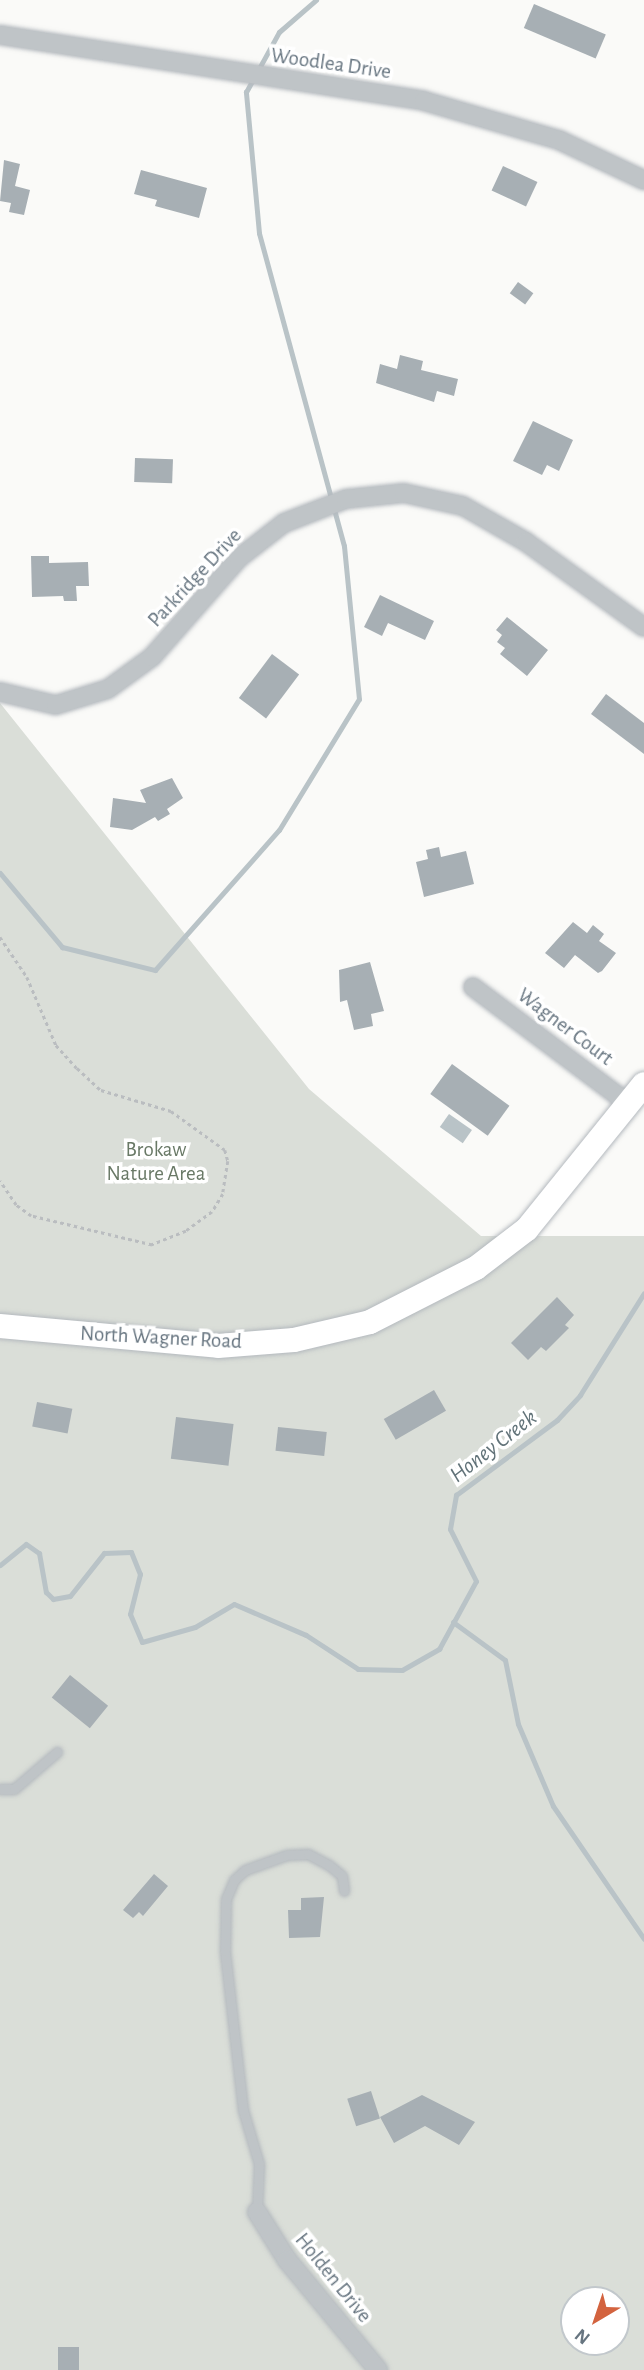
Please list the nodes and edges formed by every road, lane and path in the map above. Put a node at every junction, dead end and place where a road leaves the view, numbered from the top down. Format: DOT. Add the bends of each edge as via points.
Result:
graph roads {
  1 [pos="0,35"];
  2 [pos="644,180"];
  3 [pos="644,627"];
  4 [pos="0,692"];
  5 [pos="0,937"];
  6 [pos="473,987"];
  7 [pos="644,1084"];
  8 [pos="629,1104"];
  9 [pos="0,1181"];
  10 [pos="0,1326"];
  11 [pos="57,1752"];
  12 [pos="0,1789"];
  13 [pos="344,1891"];
  14 [pos="257,2212"];
  15 [pos="378,2370"];
  1 -- 2 [label="street, Woodlea Drive" via="424,101 559,139"];
  3 -- 4 [label="street, Parkridge Drive" via="526,541 463,506 404,493 346,499 284,523 239,558 152,657 108,689 55,705"];
  5 -- 9 [label="path" via="27,977 56,1045 77,1068 101,1090 171,1111 225,1150 228,1161 223,1194 212,1212 186,1231 152,1245 31,1216 16,1205"];
  6 -- 8 [label="street, Wagner Court"];
  7 -- 8 [label="street, North Wagner Road"];
  8 -- 10 [label="street, North Wagner Road" via="527,1228 476,1269 370,1322 294,1340 218,1346"];
  11 -- 12 [label="lane" via="14,1789"];
  13 -- 14 [label="lane" via="342,1876 330,1865 308,1854 287,1855 245,1870 234,1880 226,1899 225,1951 243,2110 259,2164"];
  14 -- 15 [label="street, Holden Drive" via="287,2260"];
}
